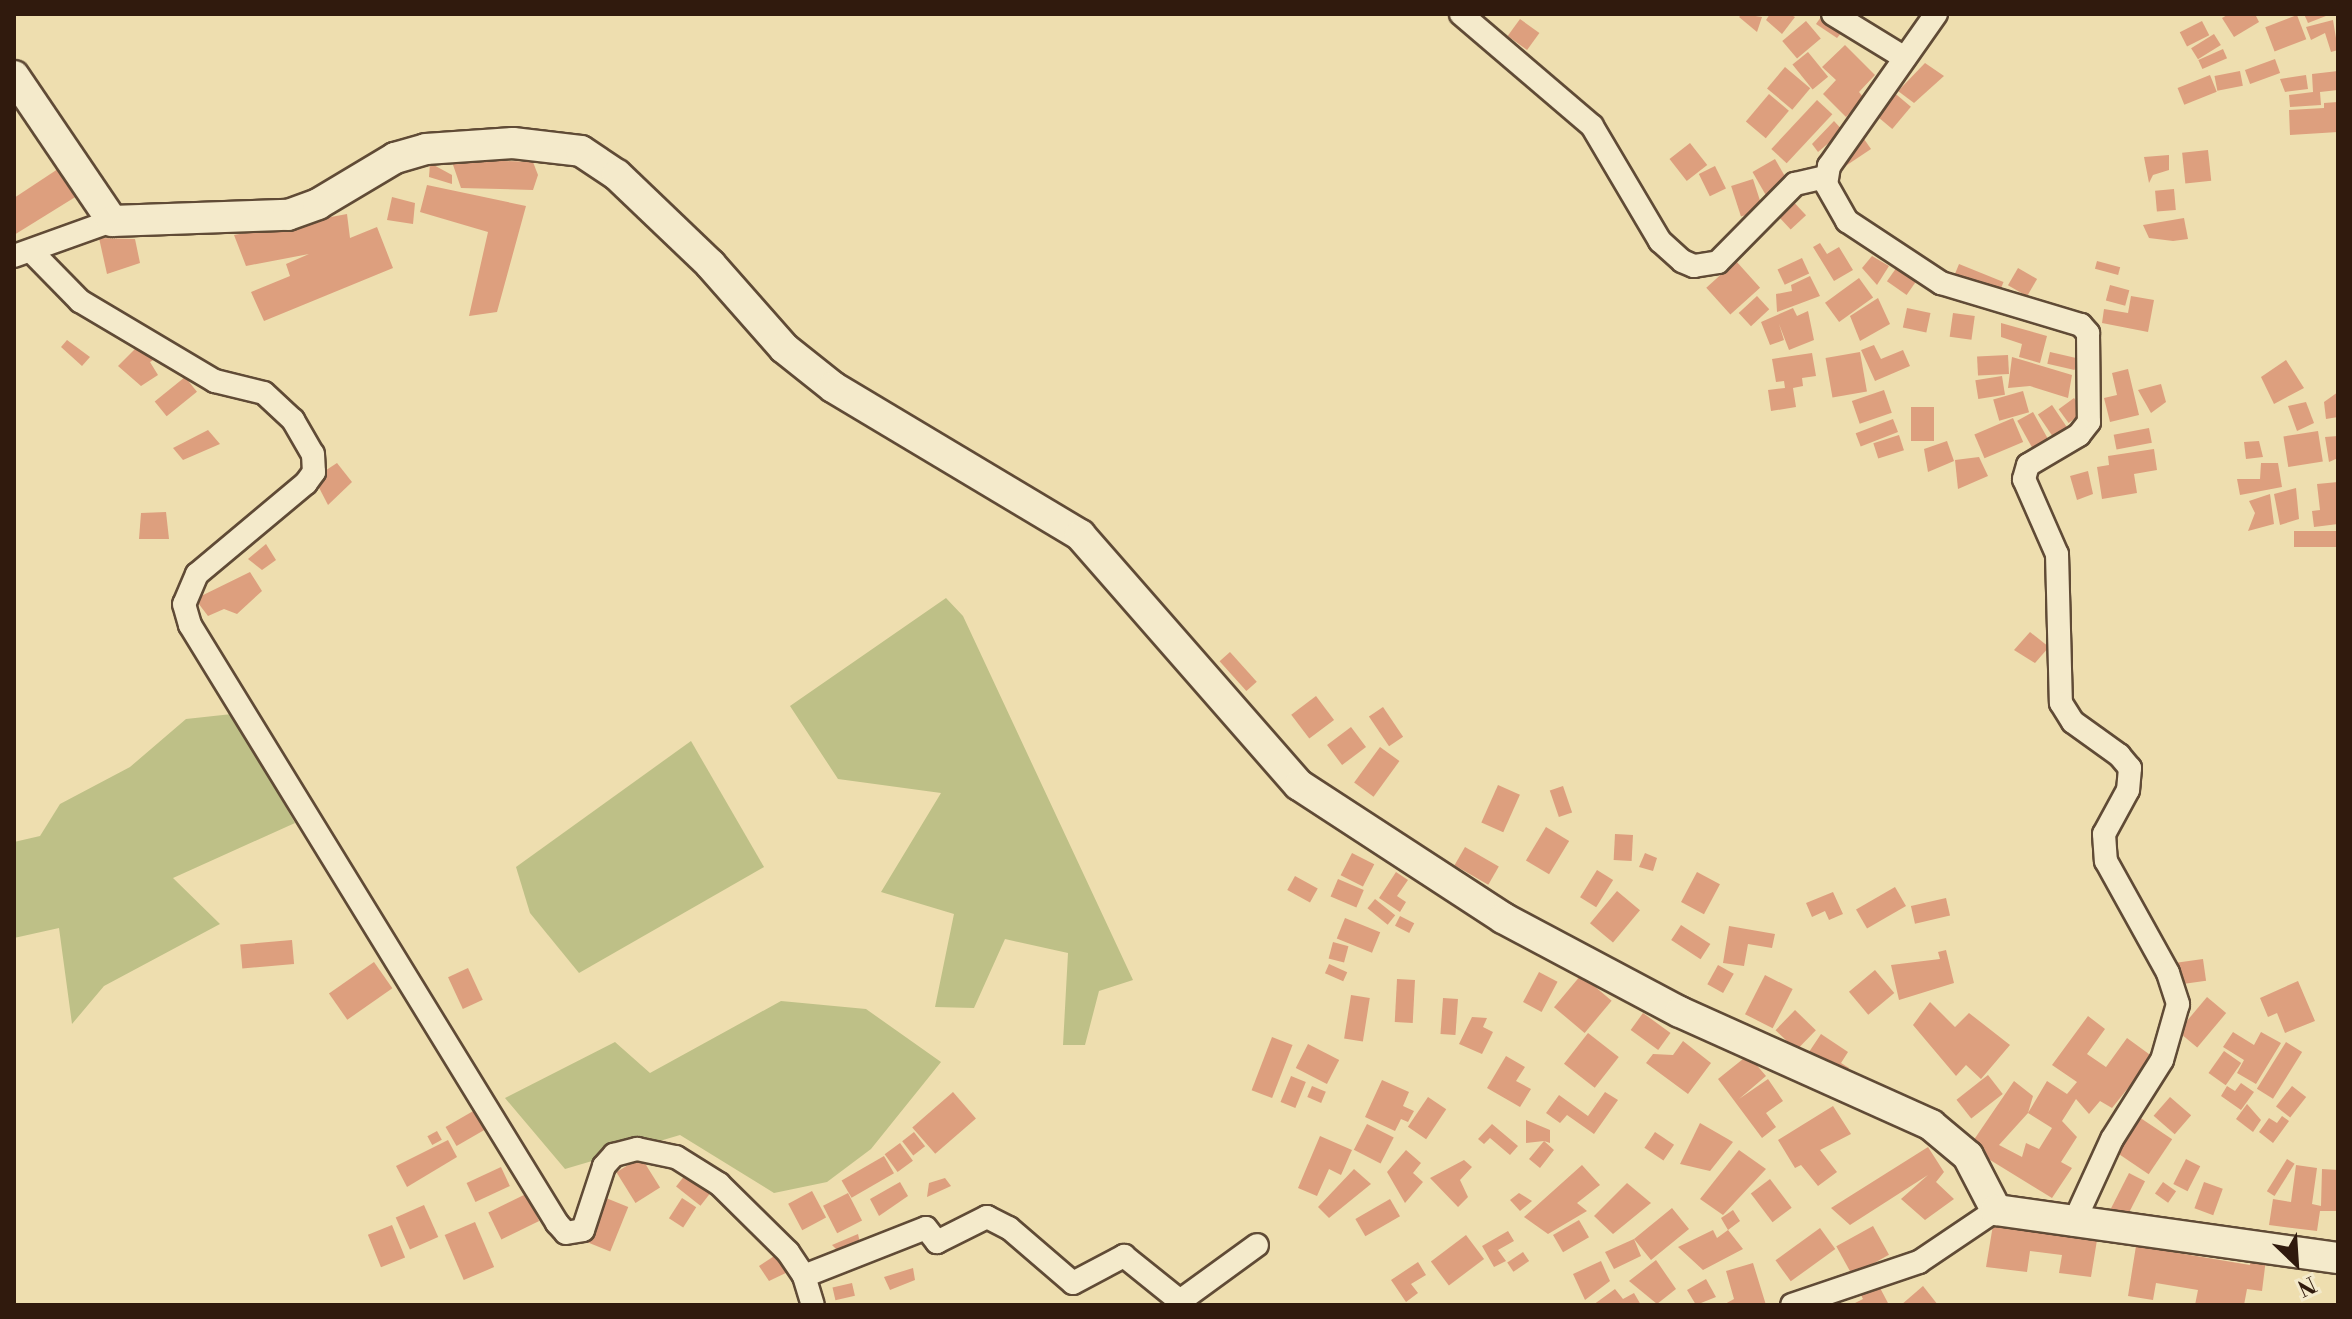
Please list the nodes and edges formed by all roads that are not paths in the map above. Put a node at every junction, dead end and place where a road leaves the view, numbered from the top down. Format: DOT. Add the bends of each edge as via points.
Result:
graph roads {
  1 [pos="1461,14"];
  2 [pos="1833,14"];
  3 [pos="1936,14"];
  4 [pos="1905,58"];
  5 [pos="14,76"];
  6 [pos="1825,177"];
  7 [pos="112,221"];
  8 [pos="23,254"];
  9 [pos="1996,1210"];
  10 [pos="2073,1224"];
  11 [pos="1257,1245"];
  12 [pos="2338,1258"];
  13 [pos="804,1276"];
  14 [pos="813,1305"];
  15 [pos="1792,1305"];
  1 -- 6 [label="street" via="1592,126 1660,241 1682,261 1694,266 1718,262 1795,184"];
  2 -- 4 [label="street"];
  3 -- 4 [label="street"];
  4 -- 6 [label="street"];
  5 -- 7 [label="street"];
  6 -- 10 [label="street" via="1828,193 1847,221 1941,283 2081,325 2088,333 2089,422 2079,435 2028,465 2024,479 2057,554 2061,703 2073,722 2130,768 2128,790 2104,834 2106,861 2168,973 2178,1004 2162,1060 2112,1139"];
  7 -- 8 [label="street"];
  7 -- 9 [label="street" via="288,215 318,204 395,158 426,149 554,145 594,158 698,252 767,331 810,369 872,412 978,470 1080,535 1299,785 1544,942 1680,1012 1931,1125 1968,1156"];
  8 -- 13 [label="street" via="80,301 215,381 264,393 293,420 313,454 314,472 306,483 197,574 184,604 190,625 557,1223 566,1233 583,1230 604,1166 614,1155 637,1149 672,1155 719,1184 788,1252"];
  9 -- 10 [label="street"];
  9 -- 15 [label="street" via="1932,1256"];
  10 -- 12 [label="street"];
  11 -- 13 [label="street" via="1183,1301 1120,1255 1065,1275 987,1217 937,1242 926,1228"];
  13 -- 14 [label="street"];
}
